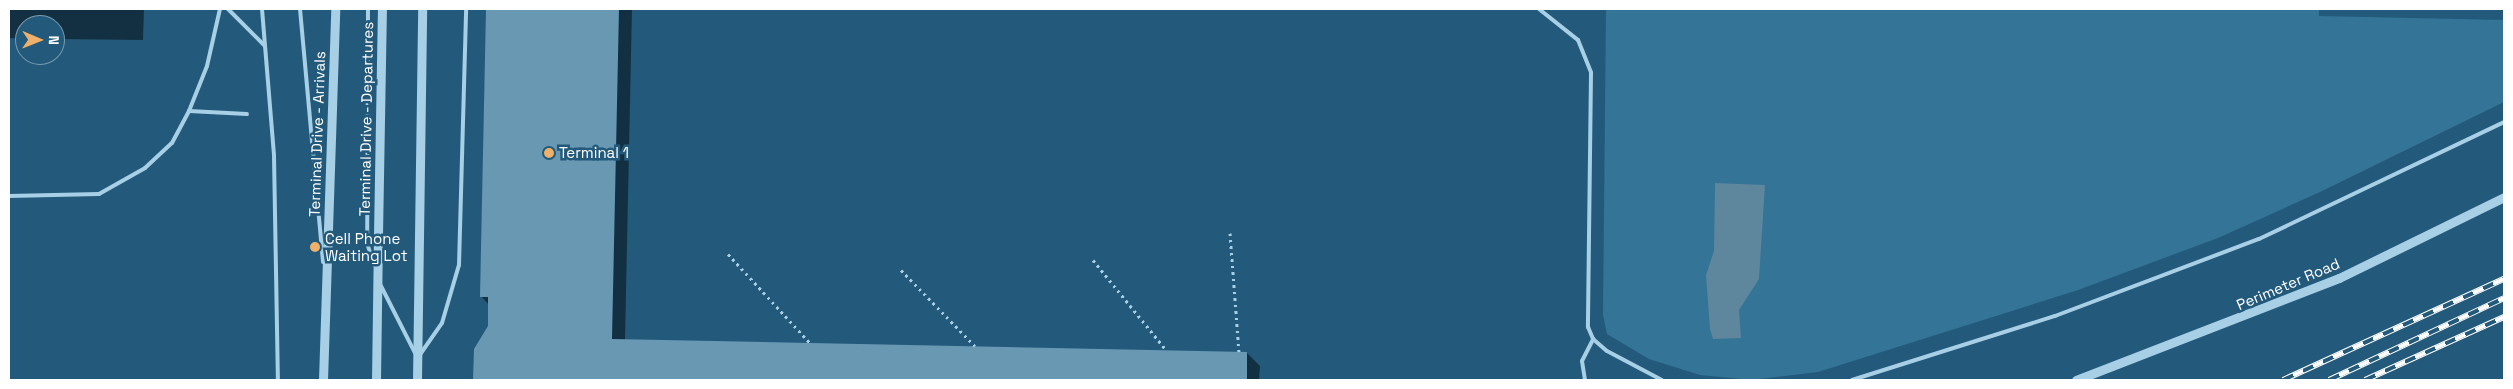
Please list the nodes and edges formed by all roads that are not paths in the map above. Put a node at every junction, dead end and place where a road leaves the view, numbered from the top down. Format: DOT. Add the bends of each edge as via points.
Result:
graph roads {
  1 [pos="220,9"];
  2 [pos="228,9"];
  3 [pos="262,9"];
  4 [pos="300,9"];
  5 [pos="335,9"];
  6 [pos="368,9"];
  7 [pos="382,9"];
  8 [pos="422,9"];
  9 [pos="466,9"];
  10 [pos="1539,9"];
  11 [pos="265,46"];
  12 [pos="189,111"];
  13 [pos="247,114"];
  14 [pos="2504,122"];
  15 [pos="9,196"];
  16 [pos="2504,197"];
  17 [pos="324,274"];
  18 [pos="1593,339"];
  19 [pos="418,358"];
  20 [pos="278,380"];
  21 [pos="323,380"];
  22 [pos="376,380"];
  23 [pos="417,380"];
  24 [pos="1585,380"];
  25 [pos="1662,380"];
  26 [pos="1852,380"];
  27 [pos="2076,380"];
  1 -- 12 [label="lane" via="207,66"];
  2 -- 11 [label="lane"];
  3 -- 11 [label="lane"];
  4 -- 17 [label="lane"];
  5 -- 17 [label="street, Terminal Drive - Arrivals" via="334,139"];
  6 -- 19 [label="lane" via="367,243 386,300"];
  7 -- 22 [label="street, Terminal Drive - Departures, bridge"];
  8 -- 19 [label="street"];
  9 -- 19 [label="lane" via="459,265 442,323"];
  10 -- 18 [label="lane" via="1578,40 1591,73 1586,317"];
  11 -- 20 [label="lane" via="274,156"];
  12 -- 13 [label="lane"];
  12 -- 15 [label="lane" via="172,143 145,168 99,194"];
  14 -- 26 [label="lane" via="2400,175 2251,243 2046,320"];
  16 -- 27 [label="street, Perimeter Road" via="2330,281"];
  17 -- 21 [label="street, Terminal Drive - Arrivals"];
  18 -- 24 [label="lane" via="1582,361"];
  18 -- 25 [label="lane"];
  19 -- 23 [label="street"];
}
